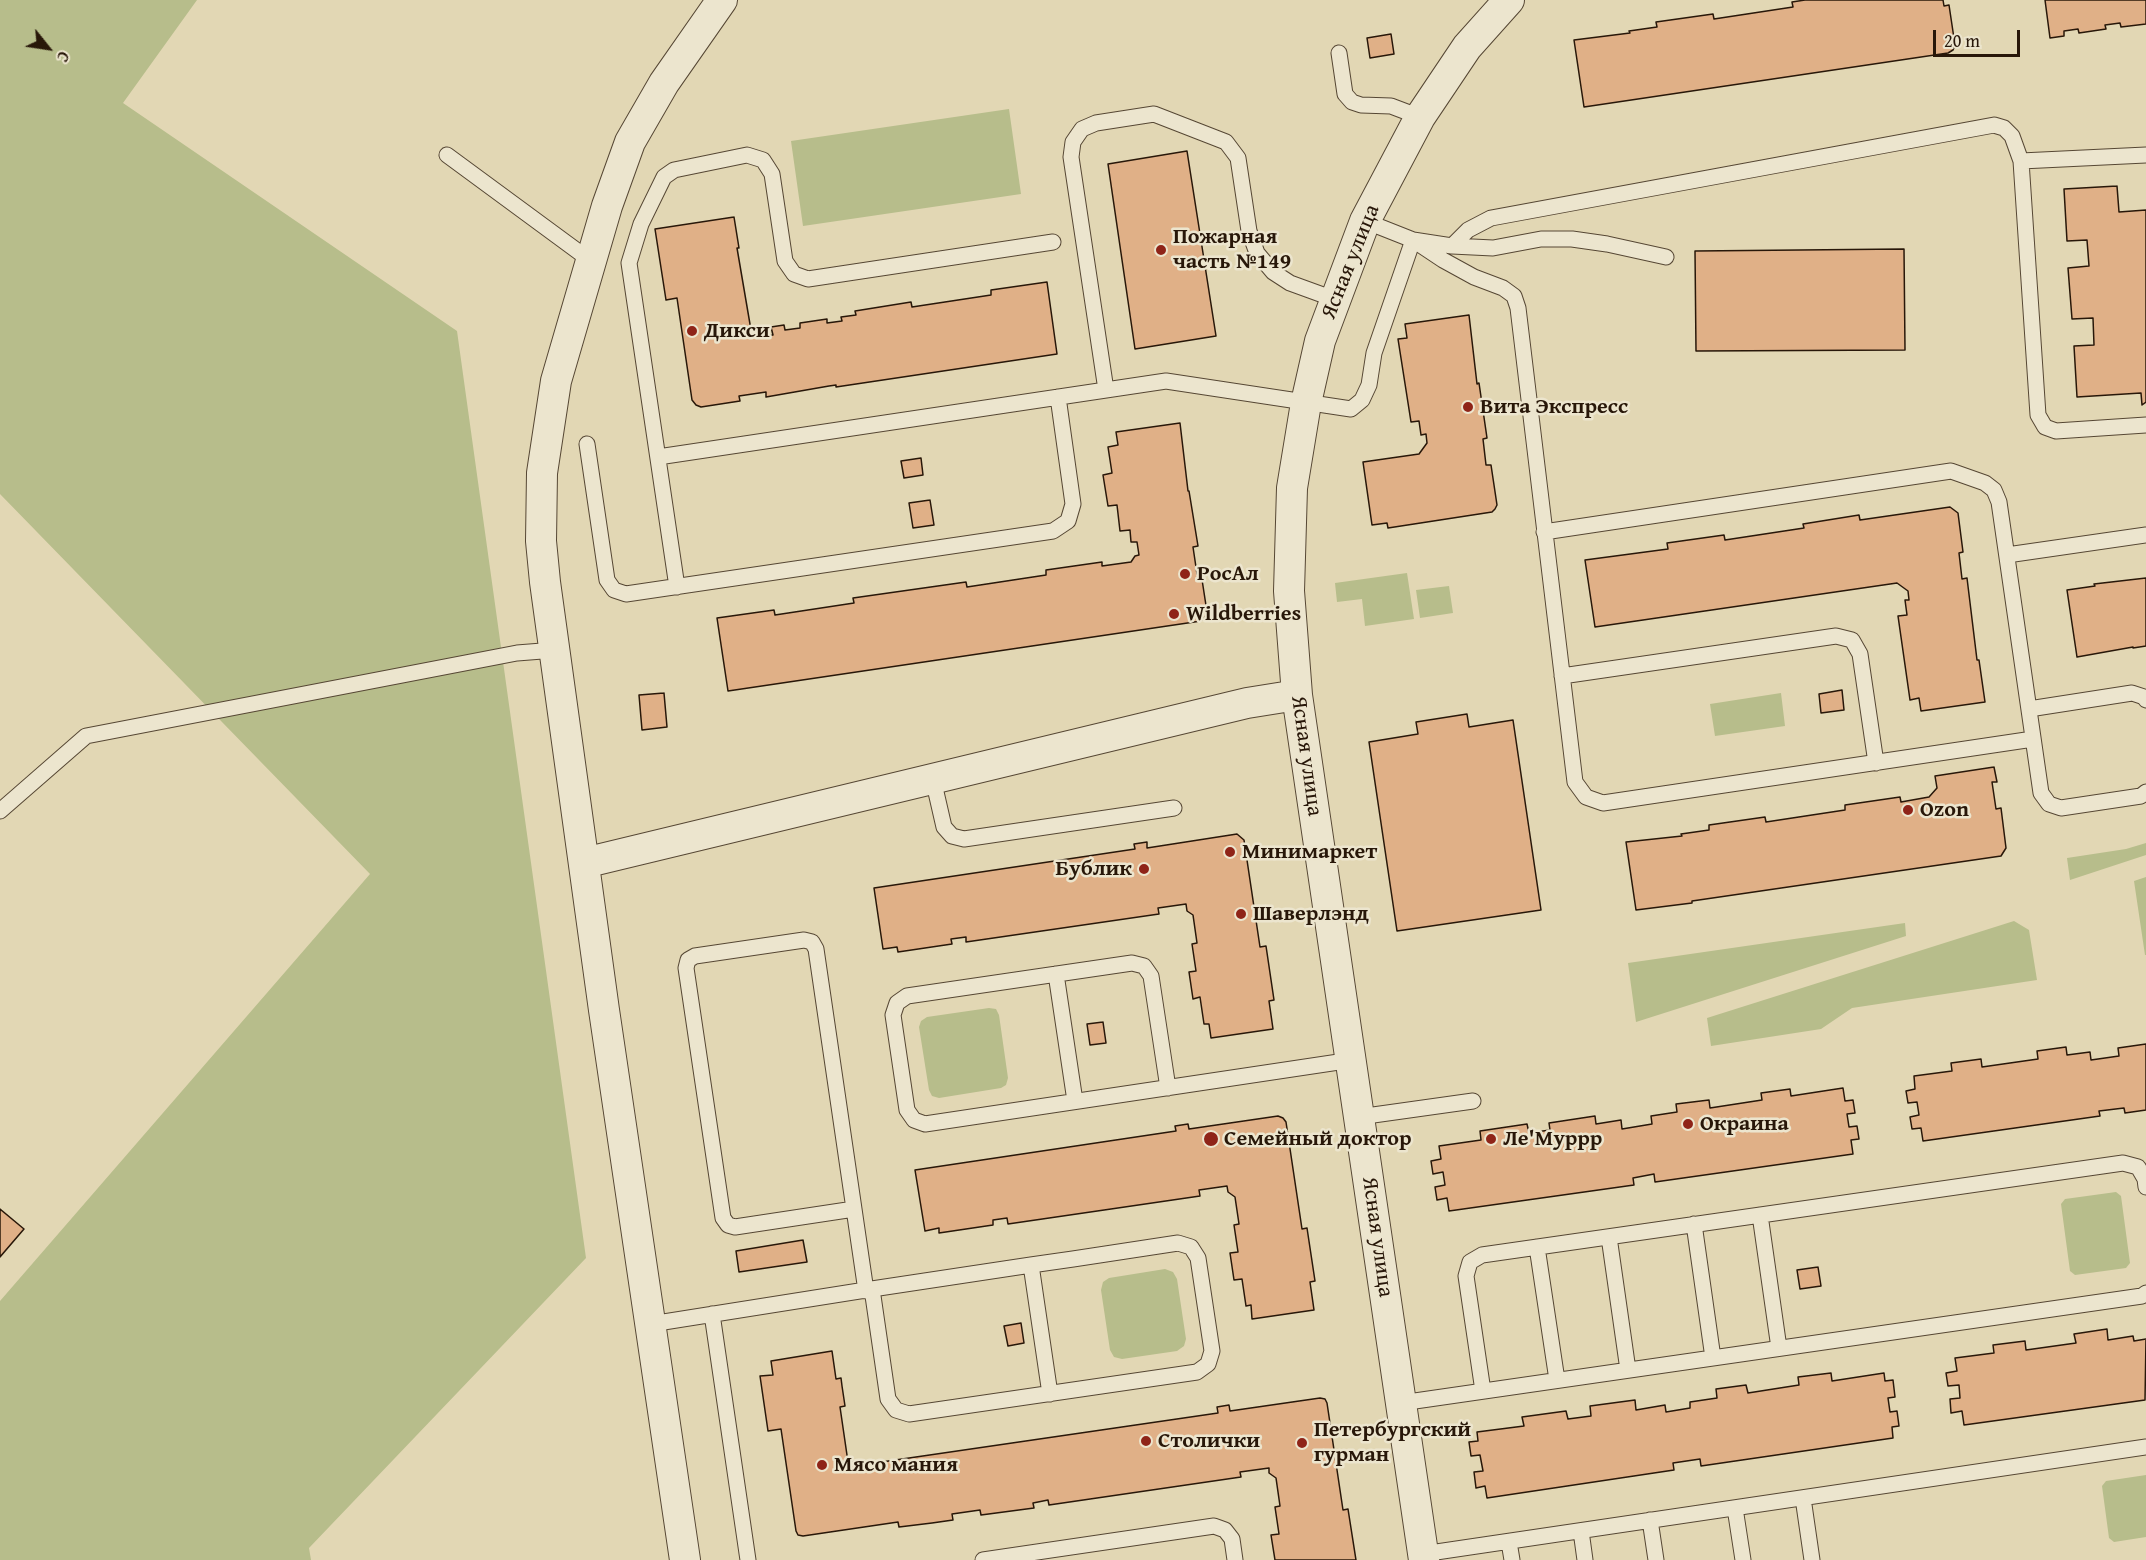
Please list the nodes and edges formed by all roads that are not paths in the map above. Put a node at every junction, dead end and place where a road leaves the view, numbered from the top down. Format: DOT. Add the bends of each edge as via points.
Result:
graph roads {
  1 [pos="722,0"];
  2 [pos="1509,0"];
  3 [pos="1339,53"];
  4 [pos="1420,117"];
  5 [pos="447,155"];
  6 [pos="2146,155"];
  7 [pos="2021,161"];
  8 [pos="1365,221"];
  9 [pos="1413,240"];
  10 [pos="1053,242"];
  11 [pos="1452,246"];
  12 [pos="1666,256"];
  13 [pos="591,261"];
  14 [pos="1334,299"];
  15 [pos="1106,390"];
  16 [pos="1058,397"];
  17 [pos="1306,403"];
  18 [pos="2146,425"];
  19 [pos="587,444"];
  20 [pos="658,457"];
  21 [pos="1544,531"];
  22 [pos="2146,535"];
  23 [pos="2007,555"];
  24 [pos="677,586"];
  25 [pos="555,650"];
  26 [pos="1562,676"];
  27 [pos="1297,695"];
  28 [pos="2146,700"];
  29 [pos="2029,709"];
  30 [pos="2033,739"];
  31 [pos="1876,763"];
  32 [pos="933,779"];
  33 [pos="2146,792"];
  34 [pos="1174,808"];
  35 [pos="0,811"];
  36 [pos="584,863"];
  37 [pos="1056,974"];
  38 [pos="1352,1060"];
  39 [pos="1168,1088"];
  40 [pos="1075,1101"];
  41 [pos="1473,1101"];
  42 [pos="1359,1117"];
  43 [pos="2146,1187"];
  44 [pos="854,1209"];
  45 [pos="1760,1215"];
  46 [pos="1694,1224"];
  47 [pos="1609,1237"];
  48 [pos="1537,1247"];
  49 [pos="1031,1265"];
  50 [pos="869,1290"];
  51 [pos="2146,1293"];
  52 [pos="712,1314"];
  53 [pos="651,1323"];
  54 [pos="1779,1348"];
  55 [pos="1713,1358"];
  56 [pos="1628,1370"];
  57 [pos="1557,1380"];
  58 [pos="1483,1391"];
  59 [pos="1050,1394"];
  60 [pos="1401,1403"];
  61 [pos="2146,1447"];
  62 [pos="1803,1498"];
  63 [pos="1736,1508"];
  64 [pos="1650,1521"];
  65 [pos="1581,1531"];
  66 [pos="1509,1542"];
  67 [pos="1072,1554"];
  68 [pos="1423,1557"];
  69 [pos="686,1560"];
  70 [pos="748,1560"];
  71 [pos="983,1560"];
  72 [pos="1235,1560"];
  73 [pos="1512,1560"];
  74 [pos="1585,1560"];
  75 [pos="1656,1560"];
  76 [pos="1743,1560"];
  77 [pos="1812,1560"];
  1 -- 13 [label="street" via="664,83 630,142"];
  2 -- 4 [label="street, Ясная улица" via="1467,48"];
  3 -- 4 [label="lane" via="1345,94 1352,102 1400,108"];
  4 -- 8 [label="street, Ясная улица"];
  5 -- 13 [label="lane"];
  6 -- 7 [label="lane"];
  7 -- 11 [label="lane" via="2012,136 1994,125 1491,218 1468,230"];
  7 -- 18 [label="lane" via="2038,415 2045,427 2056,431"];
  8 -- 9 [label="lane"];
  8 -- 14 [label="street, Ясная улица"];
  9 -- 11 [label="lane"];
  9 -- 17 [label="lane" via="1362,400 1352,409"];
  9 -- 21 [label="lane" via="1514,296"];
  10 -- 20 [label="lane" via="808,279 794,274 785,261 772,174 763,160 747,155 674,170 664,177 641,224 629,263"];
  11 -- 12 [label="lane" via="1493,248 1541,239 1572,239"];
  13 -- 25 [label="street" via="556,381 542,473 541,541"];
  14 -- 15 [label="lane" via="1290,283 1273,272 1257,253 1249,231 1238,158 1226,142 1154,114 1096,123 1082,129 1073,142 1071,157"];
  14 -- 17 [label="street, Ясная улица"];
  15 -- 16 [label="lane"];
  15 -- 17 [label="lane" via="1166,381"];
  16 -- 20 [label="lane"];
  16 -- 24 [label="lane" via="1073,504 1068,521 1053,531"];
  17 -- 27 [label="street, Ясная улица" via="1292,488 1289,591"];
  19 -- 24 [label="lane" via="607,580 614,590 626,594"];
  20 -- 24 [label="lane"];
  21 -- 23 [label="lane" via="1951,471 1994,490"];
  21 -- 26 [label="lane"];
  22 -- 23 [label="lane"];
  23 -- 29 [label="lane"];
  25 -- 35 [label="lane" via="517,653 86,736"];
  25 -- 36 [label="street"];
  26 -- 31 [label="lane" via="1575,782 1586,797 1603,803"];
  26 -- 31 [label="lane" via="1836,636 1852,640 1860,654"];
  27 -- 32 [label="street" via="1247,703"];
  27 -- 38 [label="street, Ясная улица"];
  28 -- 29 [label="lane" via="2132,693"];
  29 -- 30 [label="lane"];
  30 -- 31 [label="lane"];
  30 -- 33 [label="lane" via="2041,793 2049,804 2061,808 2141,796"];
  32 -- 34 [label="lane" via="944,827 952,836 964,839"];
  32 -- 36 [label="street"];
  36 -- 53 [label="street"];
  37 -- 39 [label="lane" via="1132,963 1144,966 1151,976"];
  37 -- 40 [label="lane"];
  37 -- 40 [label="lane" via="907,996 897,1003 893,1015 907,1110 914,1120 925,1124"];
  38 -- 39 [label="lane"];
  38 -- 42 [label="street, Ясная улица"];
  39 -- 40 [label="lane"];
  41 -- 42 [label="lane"];
  42 -- 60 [label="street, Ясная улица"];
  43 -- 45 [label="lane" via="2138,1167 2123,1163"];
  44 -- 44 [label="lane" via="735,1227 723,1218 686,968 688,960 771,944 812,942"];
  44 -- 50 [label="lane"];
  45 -- 46 [label="lane"];
  45 -- 54 [label="lane"];
  46 -- 47 [label="lane"];
  46 -- 55 [label="lane"];
  47 -- 48 [label="lane"];
  47 -- 56 [label="lane"];
  48 -- 57 [label="lane"];
  48 -- 58 [label="lane" via="1482,1255 1470,1263 1466,1276"];
  49 -- 50 [label="lane"];
  49 -- 59 [label="lane"];
  49 -- 59 [label="lane" via="1178,1243 1191,1247 1198,1258 1212,1351 1208,1365 1197,1372"];
  50 -- 52 [label="lane"];
  50 -- 59 [label="lane" via="888,1399 896,1410 909,1414"];
  51 -- 54 [label="lane"];
  52 -- 53 [label="lane"];
  52 -- 70 [label="lane"];
  53 -- 69 [label="street"];
  54 -- 55 [label="lane"];
  55 -- 56 [label="lane"];
  56 -- 57 [label="lane"];
  57 -- 58 [label="lane"];
  58 -- 60 [label="lane"];
  60 -- 68 [label="street, Ясная улица"];
  61 -- 62 [label="lane"];
  62 -- 63 [label="lane"];
  62 -- 77 [label="lane"];
  63 -- 64 [label="lane"];
  63 -- 76 [label="lane"];
  64 -- 65 [label="lane"];
  64 -- 75 [label="lane"];
  65 -- 66 [label="lane"];
  65 -- 74 [label="lane"];
  66 -- 68 [label="lane"];
  66 -- 73 [label="lane"];
  67 -- 71 [label="lane"];
  67 -- 72 [label="lane" via="1214,1526 1225,1530 1232,1539"];
}
